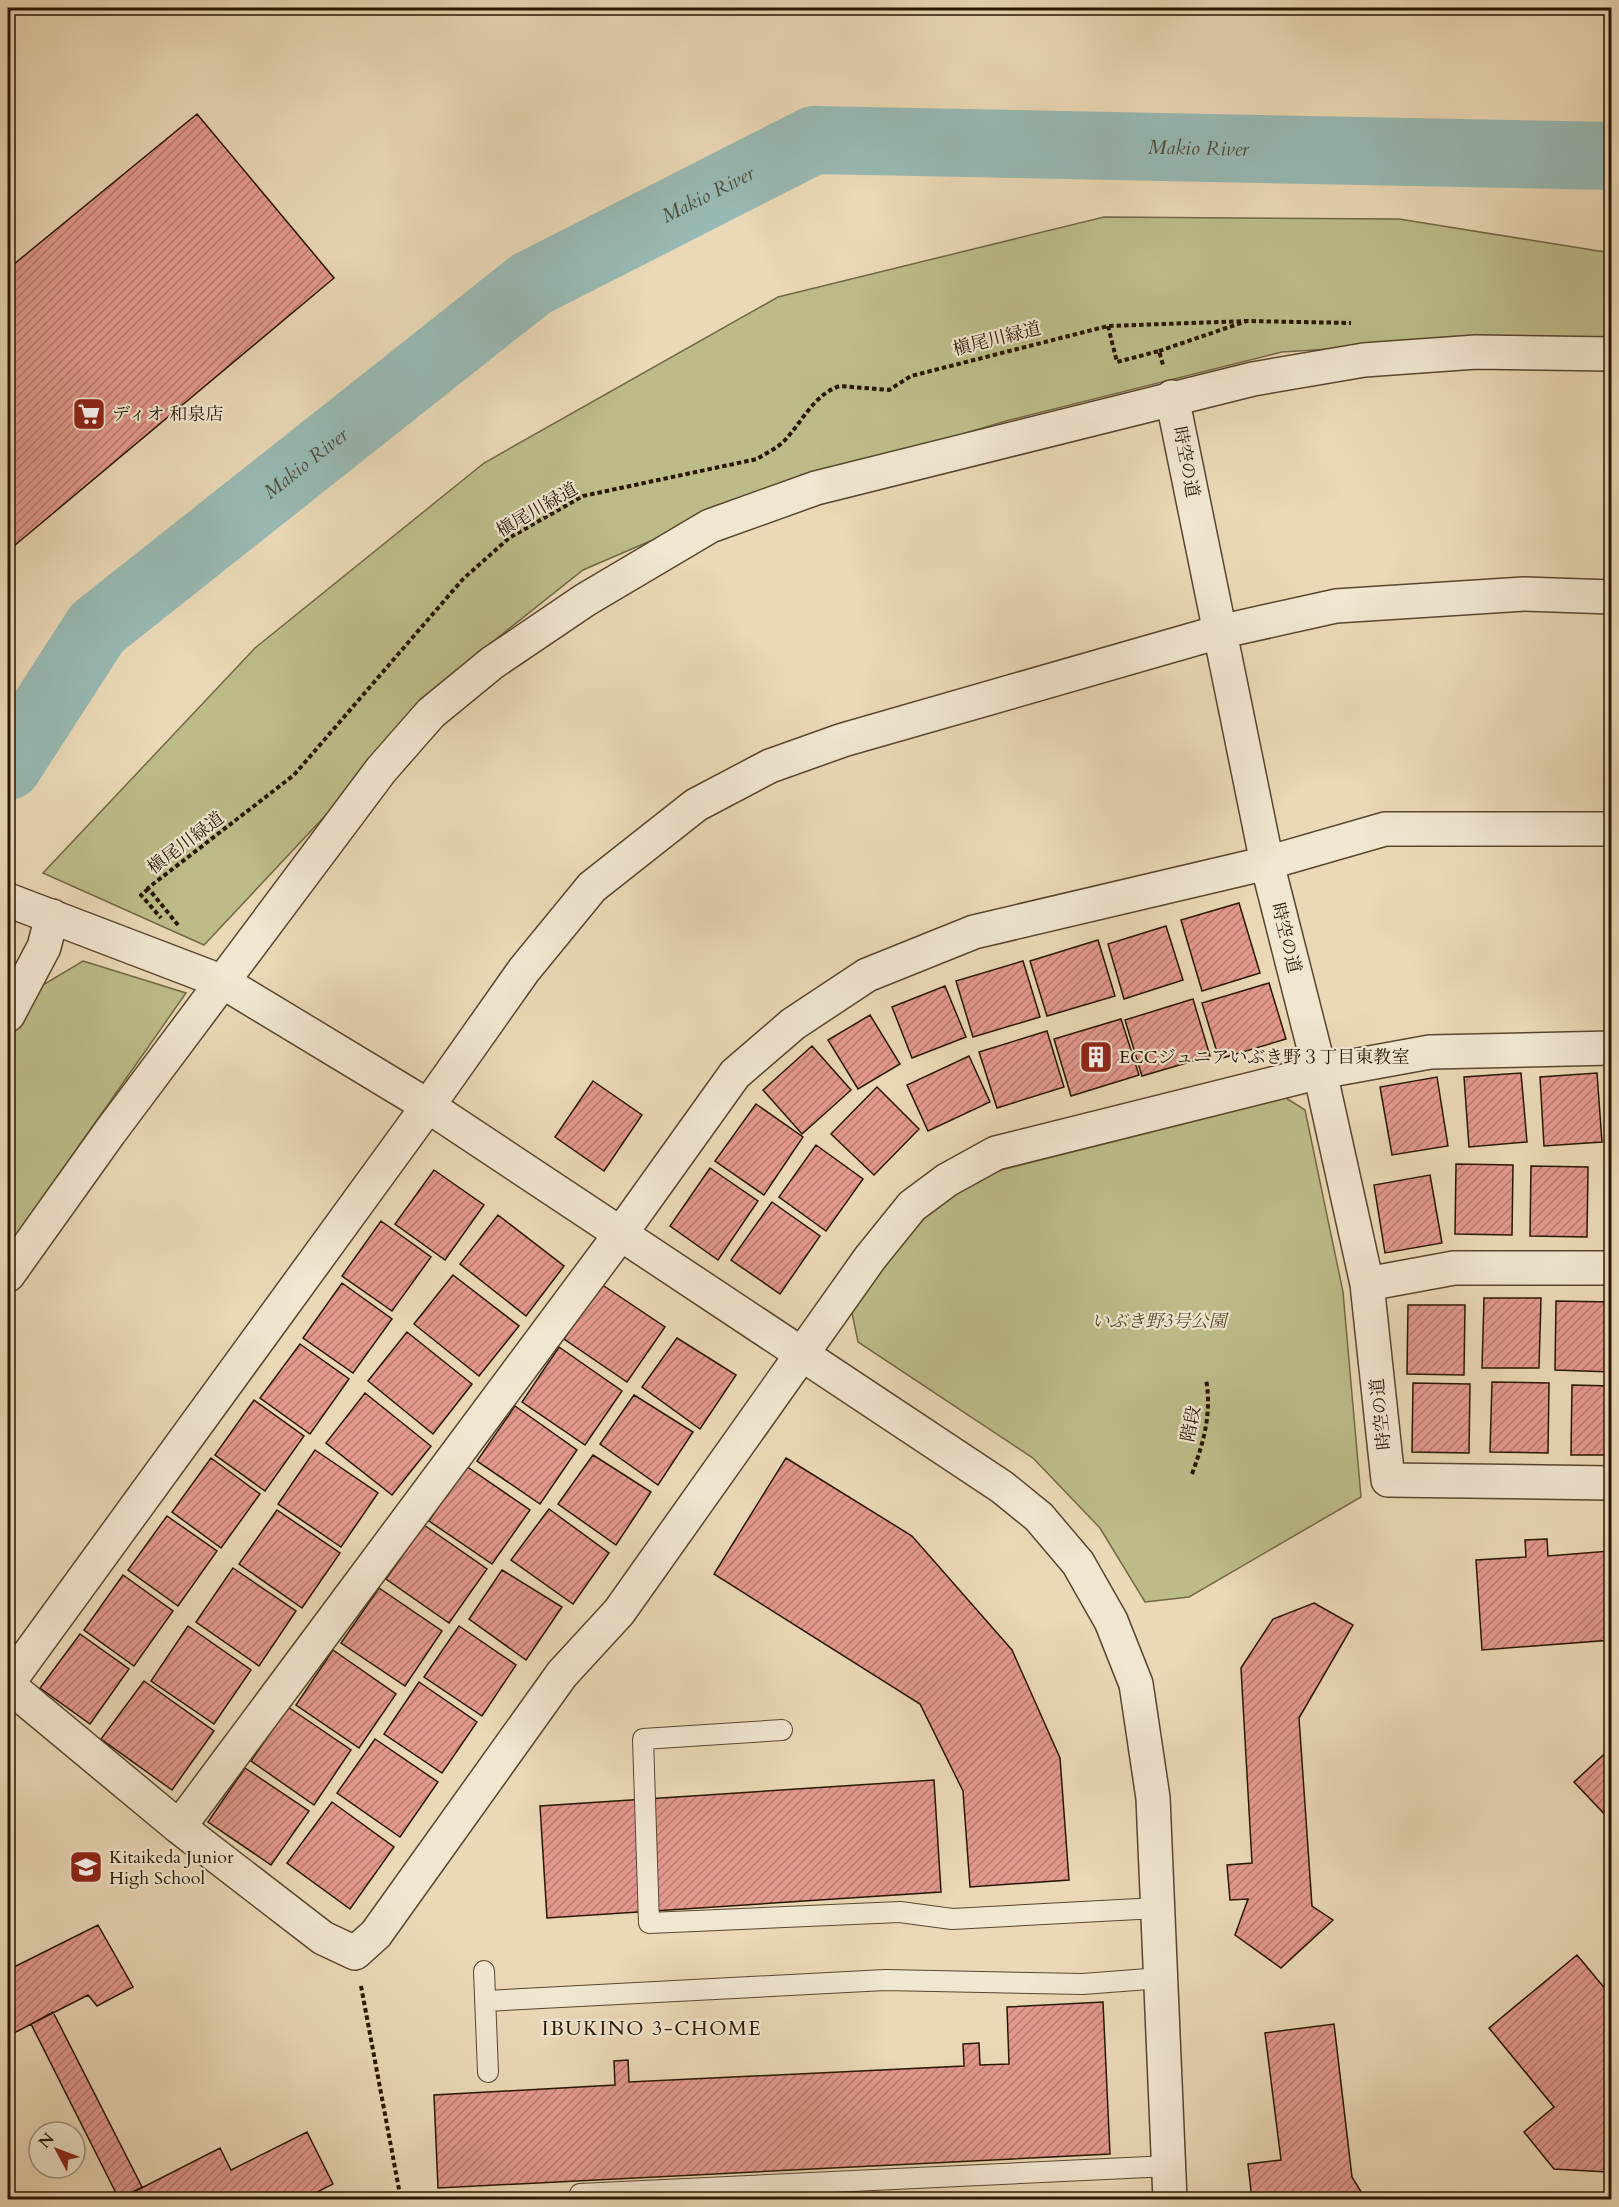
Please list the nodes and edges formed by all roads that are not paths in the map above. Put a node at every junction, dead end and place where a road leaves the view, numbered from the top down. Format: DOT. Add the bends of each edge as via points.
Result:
graph roads {
  1 [pos="1611,354"];
  2 [pos="1172,397"];
  3 [pos="1611,597"];
  4 [pos="1219,632"];
  5 [pos="1611,829"];
  6 [pos="1267,863"];
  7 [pos="29,908"];
  8 [pos="223,982"];
  9 [pos="8,1015"];
  10 [pos="1611,1048"];
  11 [pos="1320,1072"];
  12 [pos="428,1106"];
  13 [pos="620,1236"];
  14 [pos="1611,1268"];
  15 [pos="8,1275"];
  16 [pos="1367,1284"];
  17 [pos="803,1355"];
  18 [pos="1611,1483"];
  19 [pos="8,1684"];
  20 [pos="782,1730"];
  21 [pos="179,1827"];
  22 [pos="1157,1908"];
  23 [pos="484,1971"];
  24 [pos="1161,1978"];
  25 [pos="486,2001"];
  26 [pos="489,2072"];
  27 [pos="1169,2166"];
  28 [pos="580,2194"];
  29 [pos="1170,2199"];
  1 -- 2 [label="street" via="1476,352 1364,360"];
  2 -- 4 [label="street, 時空の道"];
  2 -- 8 [label="street" via="816,488 710,526 585,600 492,663 431,713 381,770"];
  3 -- 4 [label="street" via="1524,594 1336,606"];
  4 -- 6 [label="street, 時空の道"];
  4 -- 12 [label="street" via="843,740 770,766 696,805 592,887 524,970"];
  5 -- 6 [label="street" via="1385,829"];
  6 -- 11 [label="street, 時空の道"];
  6 -- 13 [label="street" via="974,932 867,975 793,1024 735,1074"];
  7 -- 8 [label="street"];
  7 -- 9 [label="street" via="44,947"];
  8 -- 12 [label="street"];
  8 -- 15 [label="street"];
  10 -- 11 [label="street" via="1430,1052"];
  11 -- 16 [label="street, 時空の道"];
  11 -- 17 [label="street" via="996,1153 957,1174 912,1206 870,1258"];
  12 -- 13 [label="street"];
  12 -- 19 [label="street"];
  13 -- 17 [label="street"];
  13 -- 21 [label="street"];
  14 -- 16 [label="street" via="1454,1268"];
  16 -- 18 [label="street, 時空の道" via="1388,1480"];
  17 -- 21 [label="street" via="619,1612 562,1674 376,1934 355,1953 323,1938"];
  17 -- 22 [label="street" via="1002,1487 1039,1517 1077,1563 1111,1621 1136,1684 1153,1798"];
  19 -- 21 [label="street"];
  20 -- 22 [label="lane" via="643,1738 649,1923 900,1912 952,1919"];
  22 -- 24 [label="street"];
  23 -- 25 [label="lane"];
  24 -- 25 [label="lane" via="1083,1984 885,1980"];
  24 -- 27 [label="street"];
  25 -- 26 [label="lane"];
  27 -- 28 [label="lane"];
  27 -- 29 [label="street"];
}
